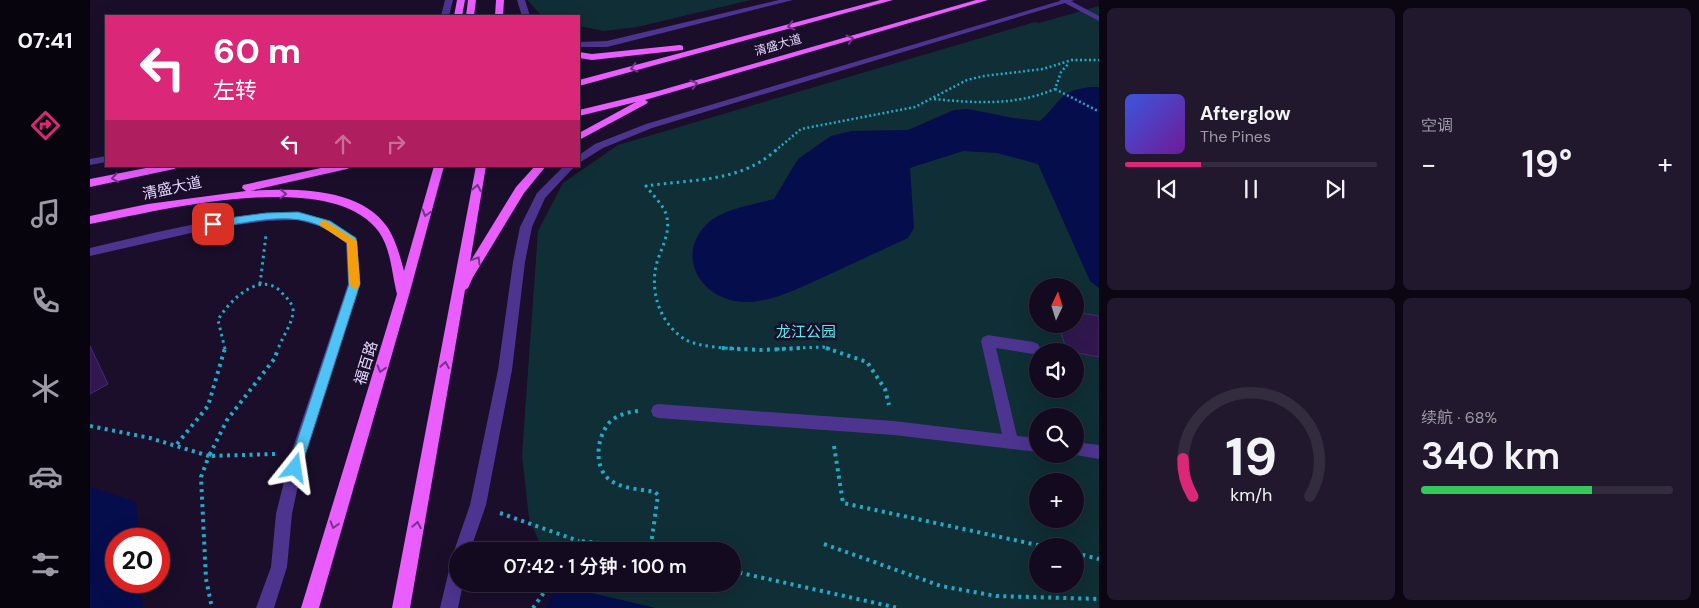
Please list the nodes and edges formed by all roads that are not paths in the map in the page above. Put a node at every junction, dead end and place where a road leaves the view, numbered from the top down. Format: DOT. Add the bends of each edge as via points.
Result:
graph roads {
  1 [pos="449,0"];
  2 [pos="461,0"];
  3 [pos="472,0"];
  4 [pos="500,0"];
  5 [pos="521,0"];
  6 [pos="789,0"];
  7 [pos="889,0"];
  8 [pos="984,0"];
  9 [pos="1067,1"];
  10 [pos="445,15"];
  11 [pos="458,15"];
  12 [pos="470,15"];
  13 [pos="499,15"];
  14 [pos="526,15"];
  15 [pos="1099,19"];
  16 [pos="761,34"];
  17 [pos="580,45"];
  18 [pos="580,55"];
  19 [pos="580,83"];
  20 [pos="661,93"];
  21 [pos="580,113"];
  22 [pos="580,136"];
  23 [pos="105,159"];
  24 [pos="580,159"];
  25 [pos="90,162"];
  26 [pos="169,167"];
  27 [pos="342,167"];
  28 [pos="439,167"];
  29 [pos="481,167"];
  30 [pos="540,167"];
  31 [pos="569,167"];
  32 [pos="90,182"];
  33 [pos="148,208"];
  34 [pos="90,220"];
  35 [pos="90,252"];
  36 [pos="403,295"];
  37 [pos="452,321"];
  38 [pos="1029,347"];
  39 [pos="658,411"];
  40 [pos="1011,442"];
  41 [pos="1029,444"];
  42 [pos="1084,450"];
  43 [pos="1099,452"];
  44 [pos="465,542"];
  45 [pos="452,592"];
  46 [pos="265,608"];
  47 [pos="310,608"];
  48 [pos="402,608"];
  49 [pos="449,608"];
  1 -- 10 [label="street"];
  2 -- 11 [label="main road"];
  3 -- 12 [label="main road"];
  4 -- 13 [label="main road"];
  5 -- 14 [label="street"];
  6 -- 17 [label="street" via="607,44"];
  7 -- 16 [label="main road, 清盛大道, one-way"];
  20 -- 8 [label="main road, 清盛大道, one-way"];
  9 -- 15 [label="street"];
  9 -- 24 [label="street" via="650,126 599,146"];
  16 -- 18 [label="main road" via="664,51"];
  16 -- 19 [label="main road, 清盛大道, one-way"];
  20 -- 21 [label="main road, 清盛大道"];
  20 -- 22 [label="main road"];
  23 -- 25 [label="street"];
  26 -- 32 [label="main road, 清盛大道, one-way"];
  27 -- 33 [label="main road, 清盛大道"];
  28 -- 36 [label="main road, 福百路, one-way"];
  37 -- 29 [label="main road, one-way"];
  37 -- 30 [label="main road, one-way" via="468,276 520,190"];
  31 -- 44 [label="street" via="541,196 526,227 505,370 478,505"];
  33 -- 34 [label="main road, 清盛大道"];
  33 -- 36 [label="main road, one-way" via="261,193 315,194 345,202 370,215 383,230"];
  35 -- 46 [label="street" via="213,224 266,217 298,216 327,224 352,241 354,284 298,453 284,514 279,567"];
  36 -- 47 [label="main road, 福百路, one-way"];
  48 -- 37 [label="main road, one-way"];
  38 -- 40 [label="street" via="988,341"];
  39 -- 40 [label="street" via="894,428"];
  40 -- 41 [label="street"];
  42 -- 43 [label="street"];
  45 -- 49 [label="street"];
}
